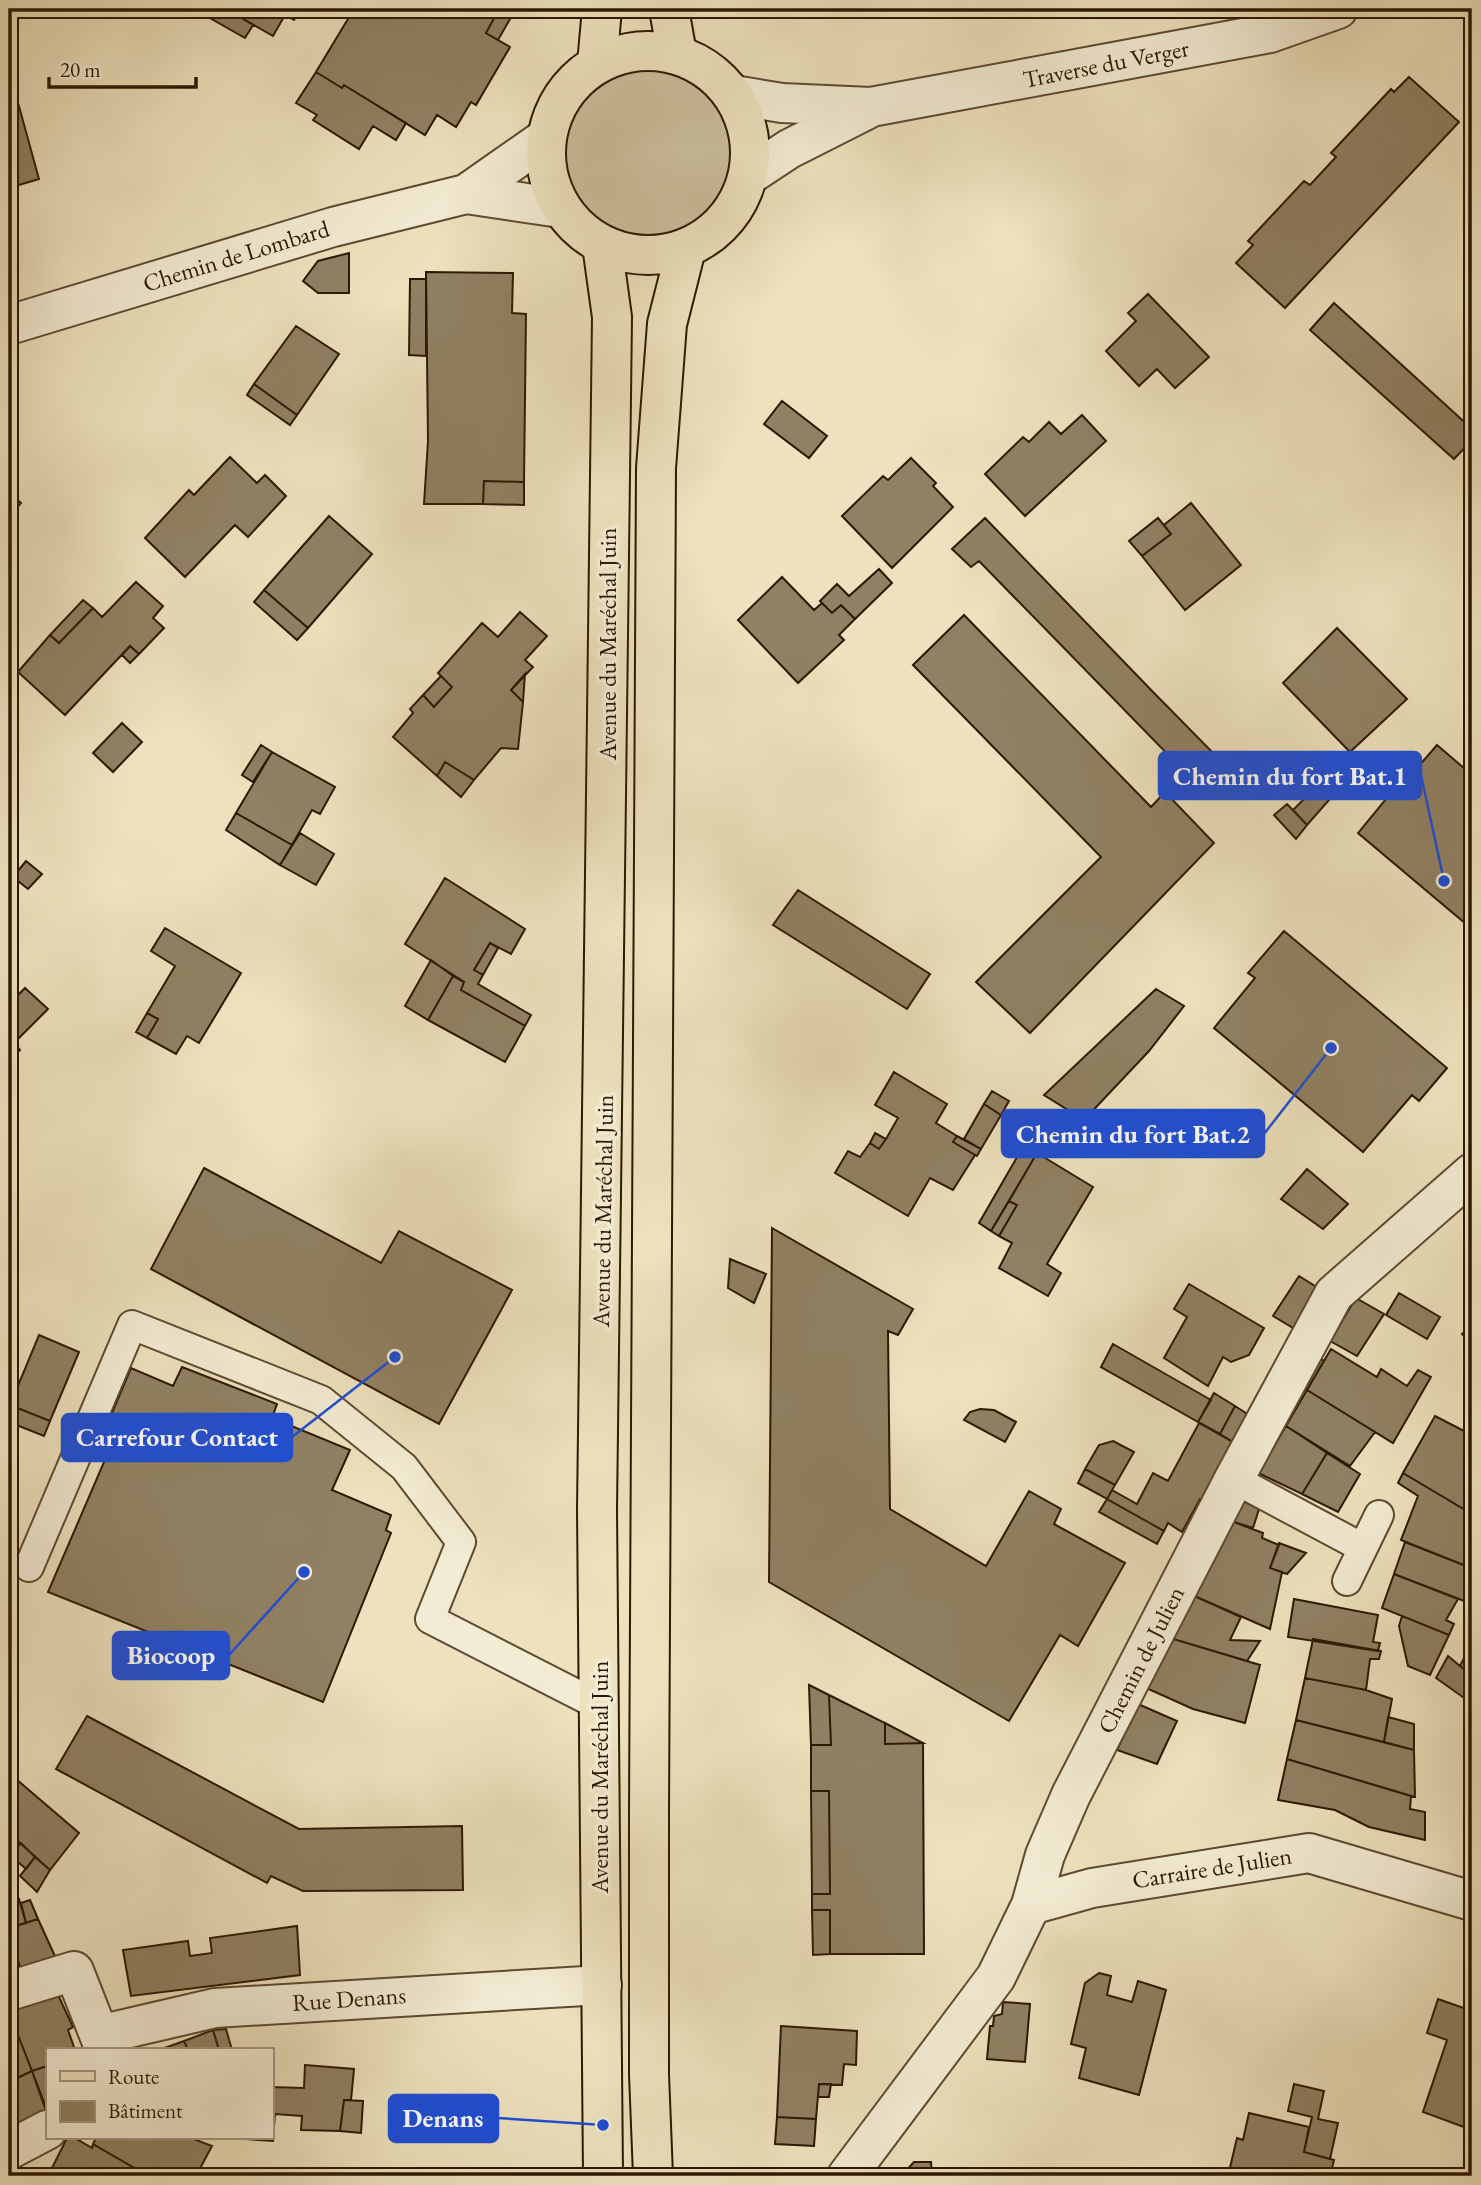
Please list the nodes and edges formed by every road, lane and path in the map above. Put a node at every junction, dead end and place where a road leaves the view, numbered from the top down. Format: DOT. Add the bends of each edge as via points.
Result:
graph roads {
  1 [pos="602,9"];
  2 [pos="669,9"];
  3 [pos="1338,9"];
  4 [pos="677,54"];
  5 [pos="597,64"];
  6 [pos="734,96"];
  7 [pos="871,107"];
  8 [pos="546,138"];
  9 [pos="748,176"];
  10 [pos="466,194"];
  11 [pos="560,208"];
  12 [pos="602,245"];
  13 [pos="687,248"];
  14 [pos="9,325"];
  15 [pos="1472,1173"];
  16 [pos="1234,1479"];
  17 [pos="1380,1515"];
  18 [pos="1363,1548"];
  19 [pos="29,1567"];
  20 [pos="1347,1581"];
  21 [pos="600,1706"];
  22 [pos="1472,1901"];
  23 [pos="1031,1905"];
  24 [pos="601,1985"];
  25 [pos="9,1991"];
  26 [pos="102,2043"];
  27 [pos="46,2131"];
  28 [pos="9,2150"];
  29 [pos="603,2176"];
  30 [pos="653,2176"];
  31 [pos="847,2176"];
  1 -- 5 [label="main road"];
  2 -- 4 [label="main road"];
  3 -- 7 [label="street, Traverse du Verger" via="1270,33"];
  4 -- 5 [label="main road" via="622,53"];
  4 -- 6 [label="main road" via="718,77"];
  5 -- 8 [label="main road" via="572,84 555,109"];
  6 -- 7 [label="street, Traverse du Verger"];
  6 -- 9 [label="main road" via="750,134"];
  7 -- 9 [label="street, Traverse du Verger"];
  8 -- 10 [label="street, Chemin de Lombard"];
  8 -- 11 [label="main road" via="545,163"];
  9 -- 13 [label="main road" via="736,207 715,232"];
  10 -- 11 [label="street, Chemin de Lombard"];
  10 -- 14 [label="street, Chemin de Lombard" via="333,226"];
  11 -- 12 [label="main road" via="578,229"];
  12 -- 13 [label="main road" via="629,254 658,256"];
  12 -- 21 [label="main road, Avenue du Maréchal Juin" via="612,317 597,1510"];
  13 -- 30 [label="main road, Avenue du Maréchal Juin" via="667,324 656,468 649,1812"];
  15 -- 16 [label="street, Chemin de Julien" via="1334,1294"];
  16 -- 18 [label="lane"];
  16 -- 23 [label="street, Chemin de Julien" via="1071,1795 1045,1855"];
  17 -- 18 [label="lane"];
  18 -- 20 [label="lane"];
  19 -- 21 [label="lane" via="132,1325 321,1400 404,1467 461,1542 430,1619"];
  21 -- 24 [label="main road, Avenue du Maréchal Juin"];
  22 -- 23 [label="street, Carraire de Julien" via="1309,1853 1092,1888"];
  23 -- 31 [label="street, Chemin de Julien" via="996,1977"];
  24 -- 26 [label="street, Rue Denans" via="215,2008"];
  24 -- 29 [label="main road, Avenue du Maréchal Juin"];
  25 -- 26 [label="street, Rue Denans" via="74,1971"];
  27 -- 28 [label="street"];
}
